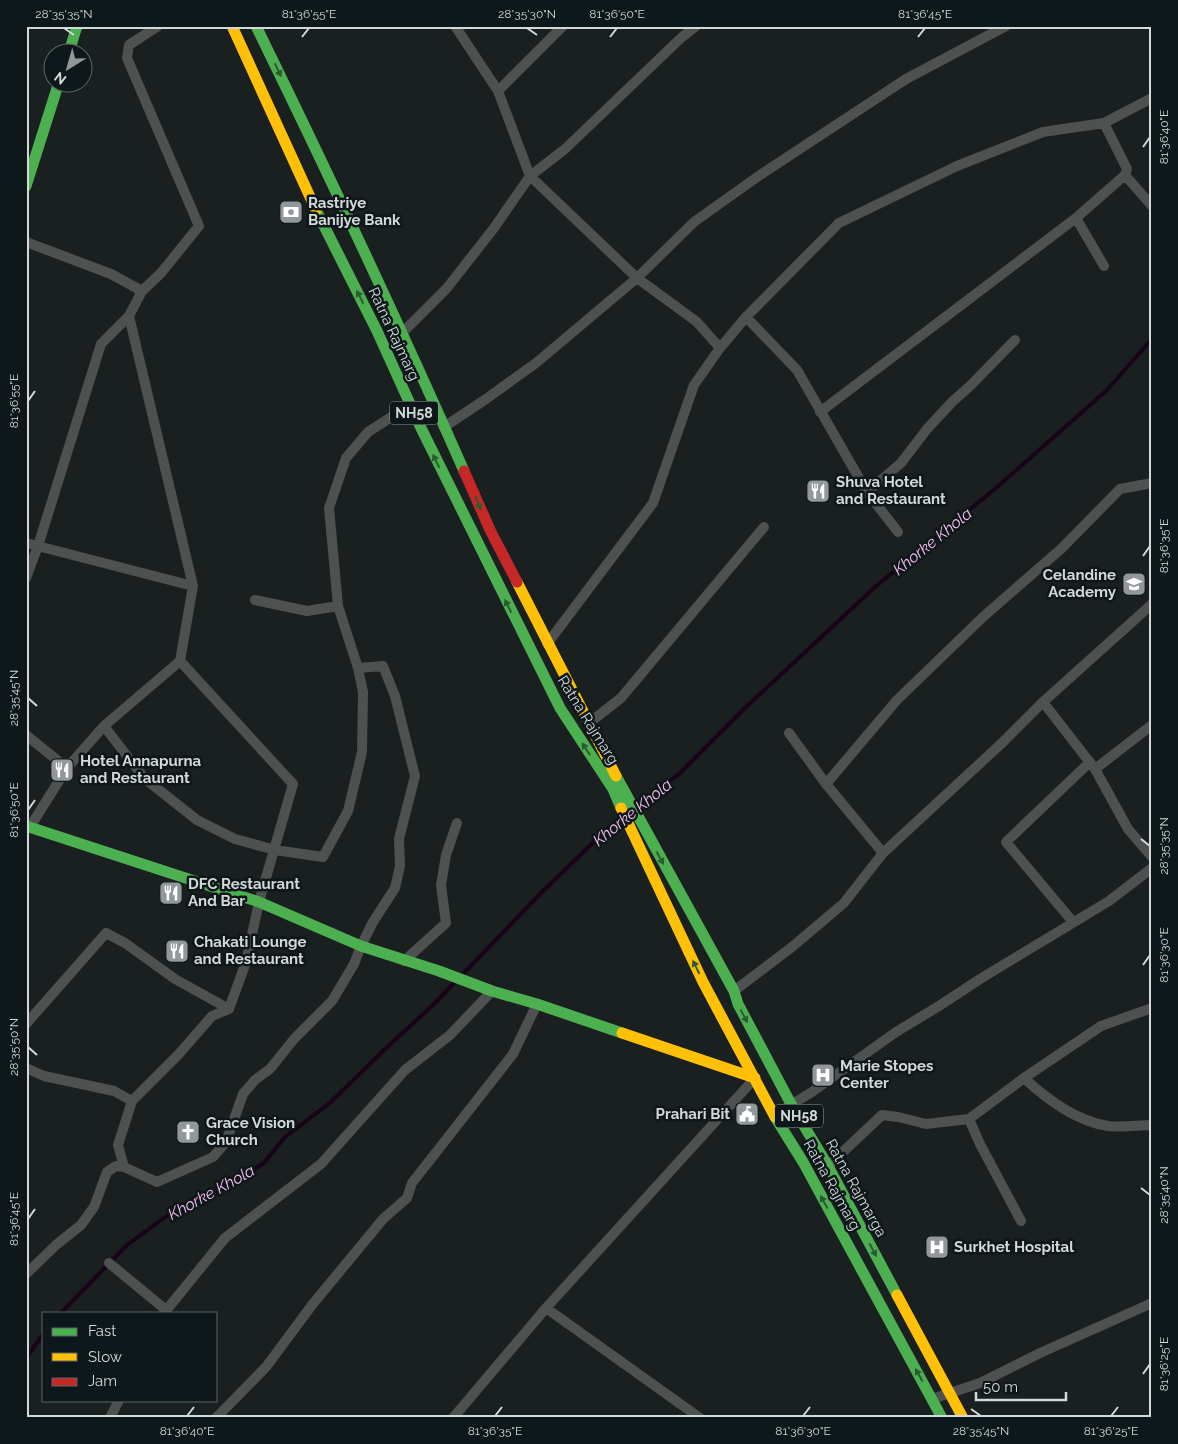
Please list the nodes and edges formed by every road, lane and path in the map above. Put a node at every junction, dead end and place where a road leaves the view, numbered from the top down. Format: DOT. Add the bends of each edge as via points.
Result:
graph roads {
  1 [pos="77,26"];
  2 [pos="158,26"];
  3 [pos="232,26"];
  4 [pos="256,26"];
  5 [pos="455,26"];
  6 [pos="564,26"];
  7 [pos="696,26"];
  8 [pos="1006,26"];
  9 [pos="72,42"];
  10 [pos="498,91"];
  11 [pos="56,92"];
  12 [pos="1152,98"];
  13 [pos="1104,122"];
  14 [pos="1125,175"];
  15 [pos="530,176"];
  16 [pos="26,186"];
  17 [pos="1152,206"];
  18 [pos="1076,218"];
  19 [pos="26,242"];
  20 [pos="1104,266"];
  21 [pos="637,278"];
  22 [pos="142,292"];
  23 [pos="129,316"];
  24 [pos="746,317"];
  25 [pos="403,332"];
  26 [pos="1015,340"];
  27 [pos="720,348"];
  28 [pos="410,405"];
  29 [pos="820,412"];
  30 [pos="444,428"];
  31 [pos="1152,483"];
  32 [pos="867,492"];
  33 [pos="764,527"];
  34 [pos="898,532"];
  35 [pos="26,542"];
  36 [pos="38,546"];
  37 [pos="26,578"];
  38 [pos="192,586"];
  39 [pos="255,600"];
  40 [pos="1152,604"];
  41 [pos="338,606"];
  42 [pos="547,644"];
  43 [pos="180,661"];
  44 [pos="358,668"];
  45 [pos="1043,702"];
  46 [pos="589,723"];
  47 [pos="1152,725"];
  48 [pos="104,726"];
  49 [pos="789,732"];
  50 [pos="26,735"];
  51 [pos="1093,765"];
  52 [pos="67,768"];
  53 [pos="826,784"];
  54 [pos="636,815"];
  55 [pos="458,823"];
  56 [pos="28,827"];
  57 [pos="275,850"];
  58 [pos="884,853"];
  59 [pos="1152,856"];
  60 [pos="1152,868"];
  61 [pos="259,902"];
  62 [pos="1073,922"];
  63 [pos="360,946"];
  64 [pos="404,961"];
  65 [pos="492,991"];
  66 [pos="734,991"];
  67 [pos="537,1004"];
  68 [pos="1152,1008"];
  69 [pos="229,1009"];
  70 [pos="26,1024"];
  71 [pos="754,1034"];
  72 [pos="737,1047"];
  73 [pos="26,1068"];
  74 [pos="755,1078"];
  75 [pos="1024,1078"];
  76 [pos="132,1102"];
  77 [pos="791,1104"];
  78 [pos="774,1115"];
  79 [pos="969,1119"];
  80 [pos="1152,1125"];
  81 [pos="828,1166"];
  82 [pos="124,1167"];
  83 [pos="1022,1221"];
  84 [pos="109,1263"];
  85 [pos="26,1274"];
  86 [pos="1152,1303"];
  87 [pos="546,1308"];
  88 [pos="165,1311"];
  89 [pos="949,1392"];
  90 [pos="932,1399"];
  91 [pos="118,1402"];
  92 [pos="110,1418"];
  93 [pos="216,1418"];
  94 [pos="453,1418"];
  95 [pos="700,1418"];
  96 [pos="942,1418"];
  97 [pos="963,1418"];
  1 -- 9 [label="main road"];
  2 -- 22 [label="street" via="129,45 127,58 199,226"];
  28 -- 3 [label="main road, Ratna Rajmarg / NH58, one-way" via="310,198"];
  4 -- 25 [label="main road, Ratna Rajmarg / NH58, one-way"];
  5 -- 10 [label="street"];
  6 -- 10 [label="street"];
  7 -- 15 [label="street" via="565,149"];
  8 -- 21 [label="street" via="906,79 760,175 694,222"];
  10 -- 15 [label="street"];
  11 -- 16 [label="main road"];
  12 -- 13 [label="street"];
  13 -- 14 [label="street" via="1127,169"];
  13 -- 24 [label="street" via="1043,132 957,166 838,223"];
  14 -- 17 [label="street"];
  14 -- 18 [label="street"];
  15 -- 21 [label="street"];
  15 -- 25 [label="street" via="447,288"];
  18 -- 20 [label="street"];
  18 -- 29 [label="street"];
  19 -- 22 [label="street" via="111,274"];
  21 -- 27 [label="street" via="697,322"];
  21 -- 30 [label="street" via="536,362"];
  22 -- 23 [label="street"];
  23 -- 36 [label="street" via="101,344"];
  23 -- 38 [label="street"];
  24 -- 27 [label="street"];
  24 -- 29 [label="street" via="797,370"];
  25 -- 30 [label="main road, Ratna Rajmarg / NH58"];
  26 -- 32 [label="street" via="952,402 901,463"];
  27 -- 42 [label="street" via="694,385 653,503"];
  28 -- 41 [label="street" via="368,432 346,458 329,508"];
  72 -- 28 [label="main road, Ratna Rajmarg / NH58, one-way" via="613,789 560,708"];
  29 -- 32 [label="street"];
  30 -- 42 [label="main road, Ratna Rajmarg / NH58, one-way"];
  31 -- 53 [label="street" via="1120,489 1061,549 982,617 897,700"];
  32 -- 34 [label="street"];
  33 -- 46 [label="street" via="621,698"];
  35 -- 36 [label="street"];
  36 -- 37 [label="street"];
  36 -- 38 [label="street"];
  38 -- 43 [label="street"];
  39 -- 41 [label="street" via="307,611"];
  40 -- 45 [label="street"];
  41 -- 44 [label="street"];
  42 -- 46 [label="main road, Ratna Rajmarg / NH58"];
  43 -- 48 [label="street"];
  43 -- 57 [label="street" via="293,784"];
  44 -- 57 [label="street" via="363,692 362,752 348,811 323,857"];
  44 -- 63 [label="street" via="383,666 395,696 414,776 399,839 400,866 395,888"];
  45 -- 51 [label="street"];
  45 -- 58 [label="street"];
  46 -- 54 [label="main road, Ratna Rajmarg / NH58"];
  47 -- 51 [label="street"];
  48 -- 52 [label="street"];
  48 -- 57 [label="street" via="144,778 196,820 235,839"];
  49 -- 53 [label="street"];
  50 -- 52 [label="street"];
  51 -- 59 [label="street" via="1128,828"];
  51 -- 62 [label="street" via="1006,842"];
  52 -- 56 [label="street"];
  53 -- 58 [label="street"];
  54 -- 66 [label="main road, Ratna Rajmarga / NH58, one-way"];
  55 -- 64 [label="street" via="446,855 441,885 446,923"];
  56 -- 61 [label="main road"];
  57 -- 61 [label="street"];
  58 -- 66 [label="street" via="844,903"];
  60 -- 62 [label="street" via="1109,901"];
  61 -- 63 [label="main road"];
  61 -- 69 [label="street" via="246,962"];
  62 -- 77 [label="street" via="896,1032"];
  63 -- 64 [label="main road"];
  63 -- 82 [label="street" via="354,964 332,1001 270,1069 242,1094 226,1142 213,1157 157,1182"];
  64 -- 65 [label="main road" via="439,970"];
  65 -- 67 [label="main road"];
  65 -- 88 [label="street" via="450,1035 405,1070 321,1164 225,1238"];
  66 -- 71 [label="main road, Ratna Rajmarga / NH58, one-way"];
  67 -- 74 [label="main road"];
  67 -- 93 [label="street" via="513,1054 412,1184 407,1198 383,1220 312,1305 266,1368"];
  68 -- 75 [label="street" via="1101,1026"];
  69 -- 70 [label="street" via="175,979 106,933"];
  69 -- 76 [label="street" via="212,1016"];
  71 -- 72 [label="main road"];
  71 -- 77 [label="main road, Ratna Rajmarga / NH58"];
  72 -- 74 [label="main road, Ratna Rajmarg / NH58"];
  73 -- 76 [label="street" via="44,1076 114,1091"];
  74 -- 78 [label="main road, Ratna Rajmarg / NH58"];
  74 -- 87 [label="street"];
  75 -- 79 [label="street"];
  75 -- 80 [label="street" via="1080,1119 1110,1127"];
  76 -- 82 [label="street" via="118,1145"];
  77 -- 78 [label="street"];
  77 -- 81 [label="main road, Ratna Rajmarga / NH58"];
  90 -- 78 [label="main road, Ratna Rajmarg / NH58, one-way"];
  79 -- 81 [label="street" via="926,1124 882,1115"];
  79 -- 83 [label="street"];
  81 -- 89 [label="main road, Ratna Rajmarga / NH58, one-way"];
  82 -- 85 [label="street" via="116,1166 107,1172 94,1207 81,1225"];
  84 -- 88 [label="street"];
  86 -- 89 [label="street" via="980,1383"];
  87 -- 94 [label="street"];
  87 -- 95 [label="street"];
  89 -- 90 [label="street"];
  89 -- 97 [label="main road, Ratna Rajmarga / NH58"];
  90 -- 96 [label="main road, Ratna Rajmarg / NH58"];
  91 -- 92 [label="street"];
}
